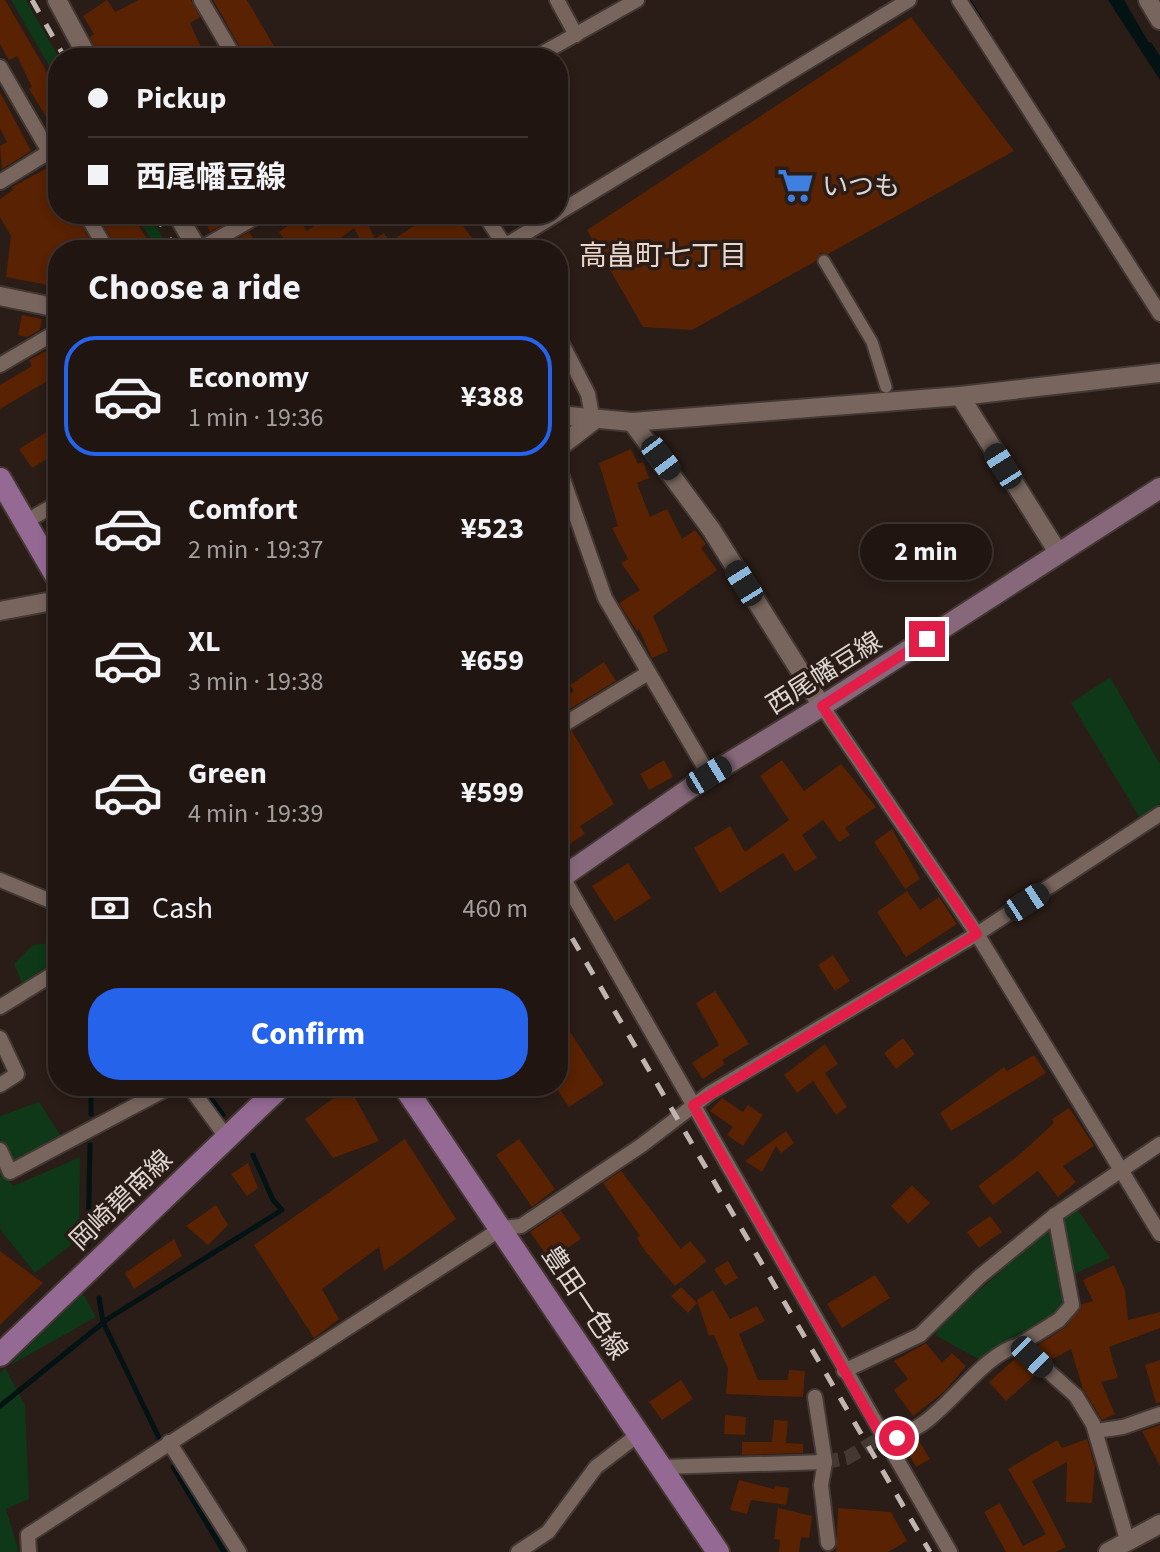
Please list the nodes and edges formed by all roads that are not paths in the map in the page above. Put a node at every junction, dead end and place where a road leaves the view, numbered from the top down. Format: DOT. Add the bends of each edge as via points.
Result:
graph roads {
  1 [pos="57,0"];
  2 [pos="201,0"];
  3 [pos="557,0"];
  4 [pos="637,0"];
  5 [pos="909,0"];
  6 [pos="959,0"];
  7 [pos="1148,0"];
  8 [pos="1160,20"];
  9 [pos="576,35"];
  10 [pos="83,48"];
  11 [pos="229,48"];
  12 [pos="552,48"];
  13 [pos="0,67"];
  14 [pos="48,150"];
  15 [pos="48,153"];
  16 [pos="0,182"];
  17 [pos="568,208"];
  18 [pos="244,224"];
  19 [pos="542,224"];
  20 [pos="216,240"];
  21 [pos="517,240"];
  22 [pos="824,261"];
  23 [pos="0,296"];
  24 [pos="48,306"];
  25 [pos="1160,314"];
  26 [pos="48,337"];
  27 [pos="568,355"];
  28 [pos="0,365"];
  29 [pos="1160,373"];
  30 [pos="886,387"];
  31 [pos="960,396"];
  32 [pos="568,417"];
  33 [pos="593,421"];
  34 [pos="632,422"];
  35 [pos="568,440"];
  36 [pos="0,479"];
  37 [pos="1160,488"];
  38 [pos="568,493"];
  39 [pos="48,509"];
  40 [pos="25,522"];
  41 [pos="1059,554"];
  42 [pos="48,562"];
  43 [pos="48,602"];
  44 [pos="0,611"];
  45 [pos="648,673"];
  46 [pos="822,706"];
  47 [pos="568,722"];
  48 [pos="709,775"];
  49 [pos="1160,814"];
  50 [pos="568,870"];
  51 [pos="0,880"];
  52 [pos="568,889"];
  53 [pos="48,900"];
  54 [pos="977,934"];
  55 [pos="48,977"];
  56 [pos="0,1007"];
  57 [pos="0,1038"];
  58 [pos="0,1085"];
  59 [pos="153,1096"];
  60 [pos="196,1096"];
  61 [pos="271,1096"];
  62 [pos="411,1096"];
  63 [pos="693,1105"];
  64 [pos="227,1138"];
  65 [pos="1160,1144"];
  66 [pos="0,1150"];
  67 [pos="1119,1171"];
  68 [pos="1055,1215"];
  69 [pos="502,1228"];
  70 [pos="1160,1234"];
  71 [pos="1019,1345"];
  72 [pos="0,1355"];
  73 [pos="844,1371"];
  74 [pos="815,1397"];
  75 [pos="1160,1414"];
  76 [pos="1096,1431"];
  77 [pos="639,1434"];
  78 [pos="882,1437"];
  79 [pos="169,1442"];
  80 [pos="825,1462"];
  81 [pos="661,1467"];
  82 [pos="1160,1524"];
  83 [pos="828,1543"];
  84 [pos="1128,1543"];
  85 [pos="29,1552"];
  86 [pos="239,1552"];
  87 [pos="518,1552"];
  88 [pos="718,1552"];
  89 [pos="950,1552"];
  90 [pos="1108,1552"];
  1 -- 10 [label="street"];
  2 -- 11 [label="street"];
  3 -- 9 [label="street"];
  4 -- 9 [label="street"];
  5 -- 17 [label="street"];
  6 -- 25 [label="street"];
  7 -- 8 [label="street"];
  9 -- 12 [label="street"];
  13 -- 14 [label="street"];
  15 -- 16 [label="street"];
  18 -- 20 [label="street"];
  19 -- 21 [label="street"];
  22 -- 30 [label="street" via="872,342"];
  23 -- 24 [label="street"];
  26 -- 28 [label="street"];
  27 -- 33 [label="street" via="588,394"];
  29 -- 31 [label="street"];
  31 -- 34 [label="street"];
  31 -- 41 [label="street"];
  32 -- 33 [label="street"];
  33 -- 34 [label="street"];
  33 -- 35 [label="street"];
  34 -- 46 [label="street" via="686,493"];
  36 -- 40 [label="main road"];
  37 -- 41 [label="main road, 西尾幡豆線"];
  38 -- 45 [label="street" via="605,598"];
  39 -- 40 [label="street"];
  40 -- 42 [label="main road"];
  41 -- 46 [label="main road, 西尾幡豆線"];
  43 -- 44 [label="street"];
  45 -- 47 [label="street"];
  45 -- 48 [label="street"];
  46 -- 48 [label="main road, 西尾幡豆線"];
  46 -- 54 [label="street"];
  48 -- 50 [label="main road, 西尾幡豆線"];
  49 -- 54 [label="street"];
  51 -- 53 [label="street"];
  52 -- 63 [label="street"];
  54 -- 63 [label="street"];
  54 -- 67 [label="street"];
  55 -- 56 [label="street"];
  57 -- 58 [label="street" via="17,1074"];
  59 -- 66 [label="street" via="10,1172"];
  60 -- 64 [label="street"];
  61 -- 64 [label="main road, 岡崎碧南線"];
  62 -- 69 [label="main road, 豊田一色線"];
  63 -- 69 [label="street" via="521,1226"];
  63 -- 73 [label="street"];
  64 -- 72 [label="main road, 岡崎碧南線"];
  65 -- 67 [label="street"];
  67 -- 68 [label="street"];
  67 -- 70 [label="street"];
  68 -- 71 [label="street" via="1072,1305 1059,1320"];
  68 -- 73 [label="street" via="979,1277 920,1335"];
  69 -- 77 [label="main road, 豊田一色線"];
  69 -- 79 [label="street"];
  71 -- 76 [label="street" via="1076,1396"];
  71 -- 78 [label="street" via="981,1370 933,1414 897,1438"];
  73 -- 78 [label="street"];
  74 -- 80 [label="street"];
  75 -- 76 [label="street"];
  76 -- 84 [label="street"];
  77 -- 81 [label="main road, 豊田一色線"];
  77 -- 87 [label="street" via="596,1467 548,1532"];
  78 -- 89 [label="street"];
  79 -- 85 [label="street" via="28,1535"];
  79 -- 86 [label="street"];
  80 -- 81 [label="street"];
  80 -- 83 [label="street" via="821,1485"];
  81 -- 88 [label="main road, 豊田一色線"];
  82 -- 84 [label="street"];
  84 -- 90 [label="street"];
}
